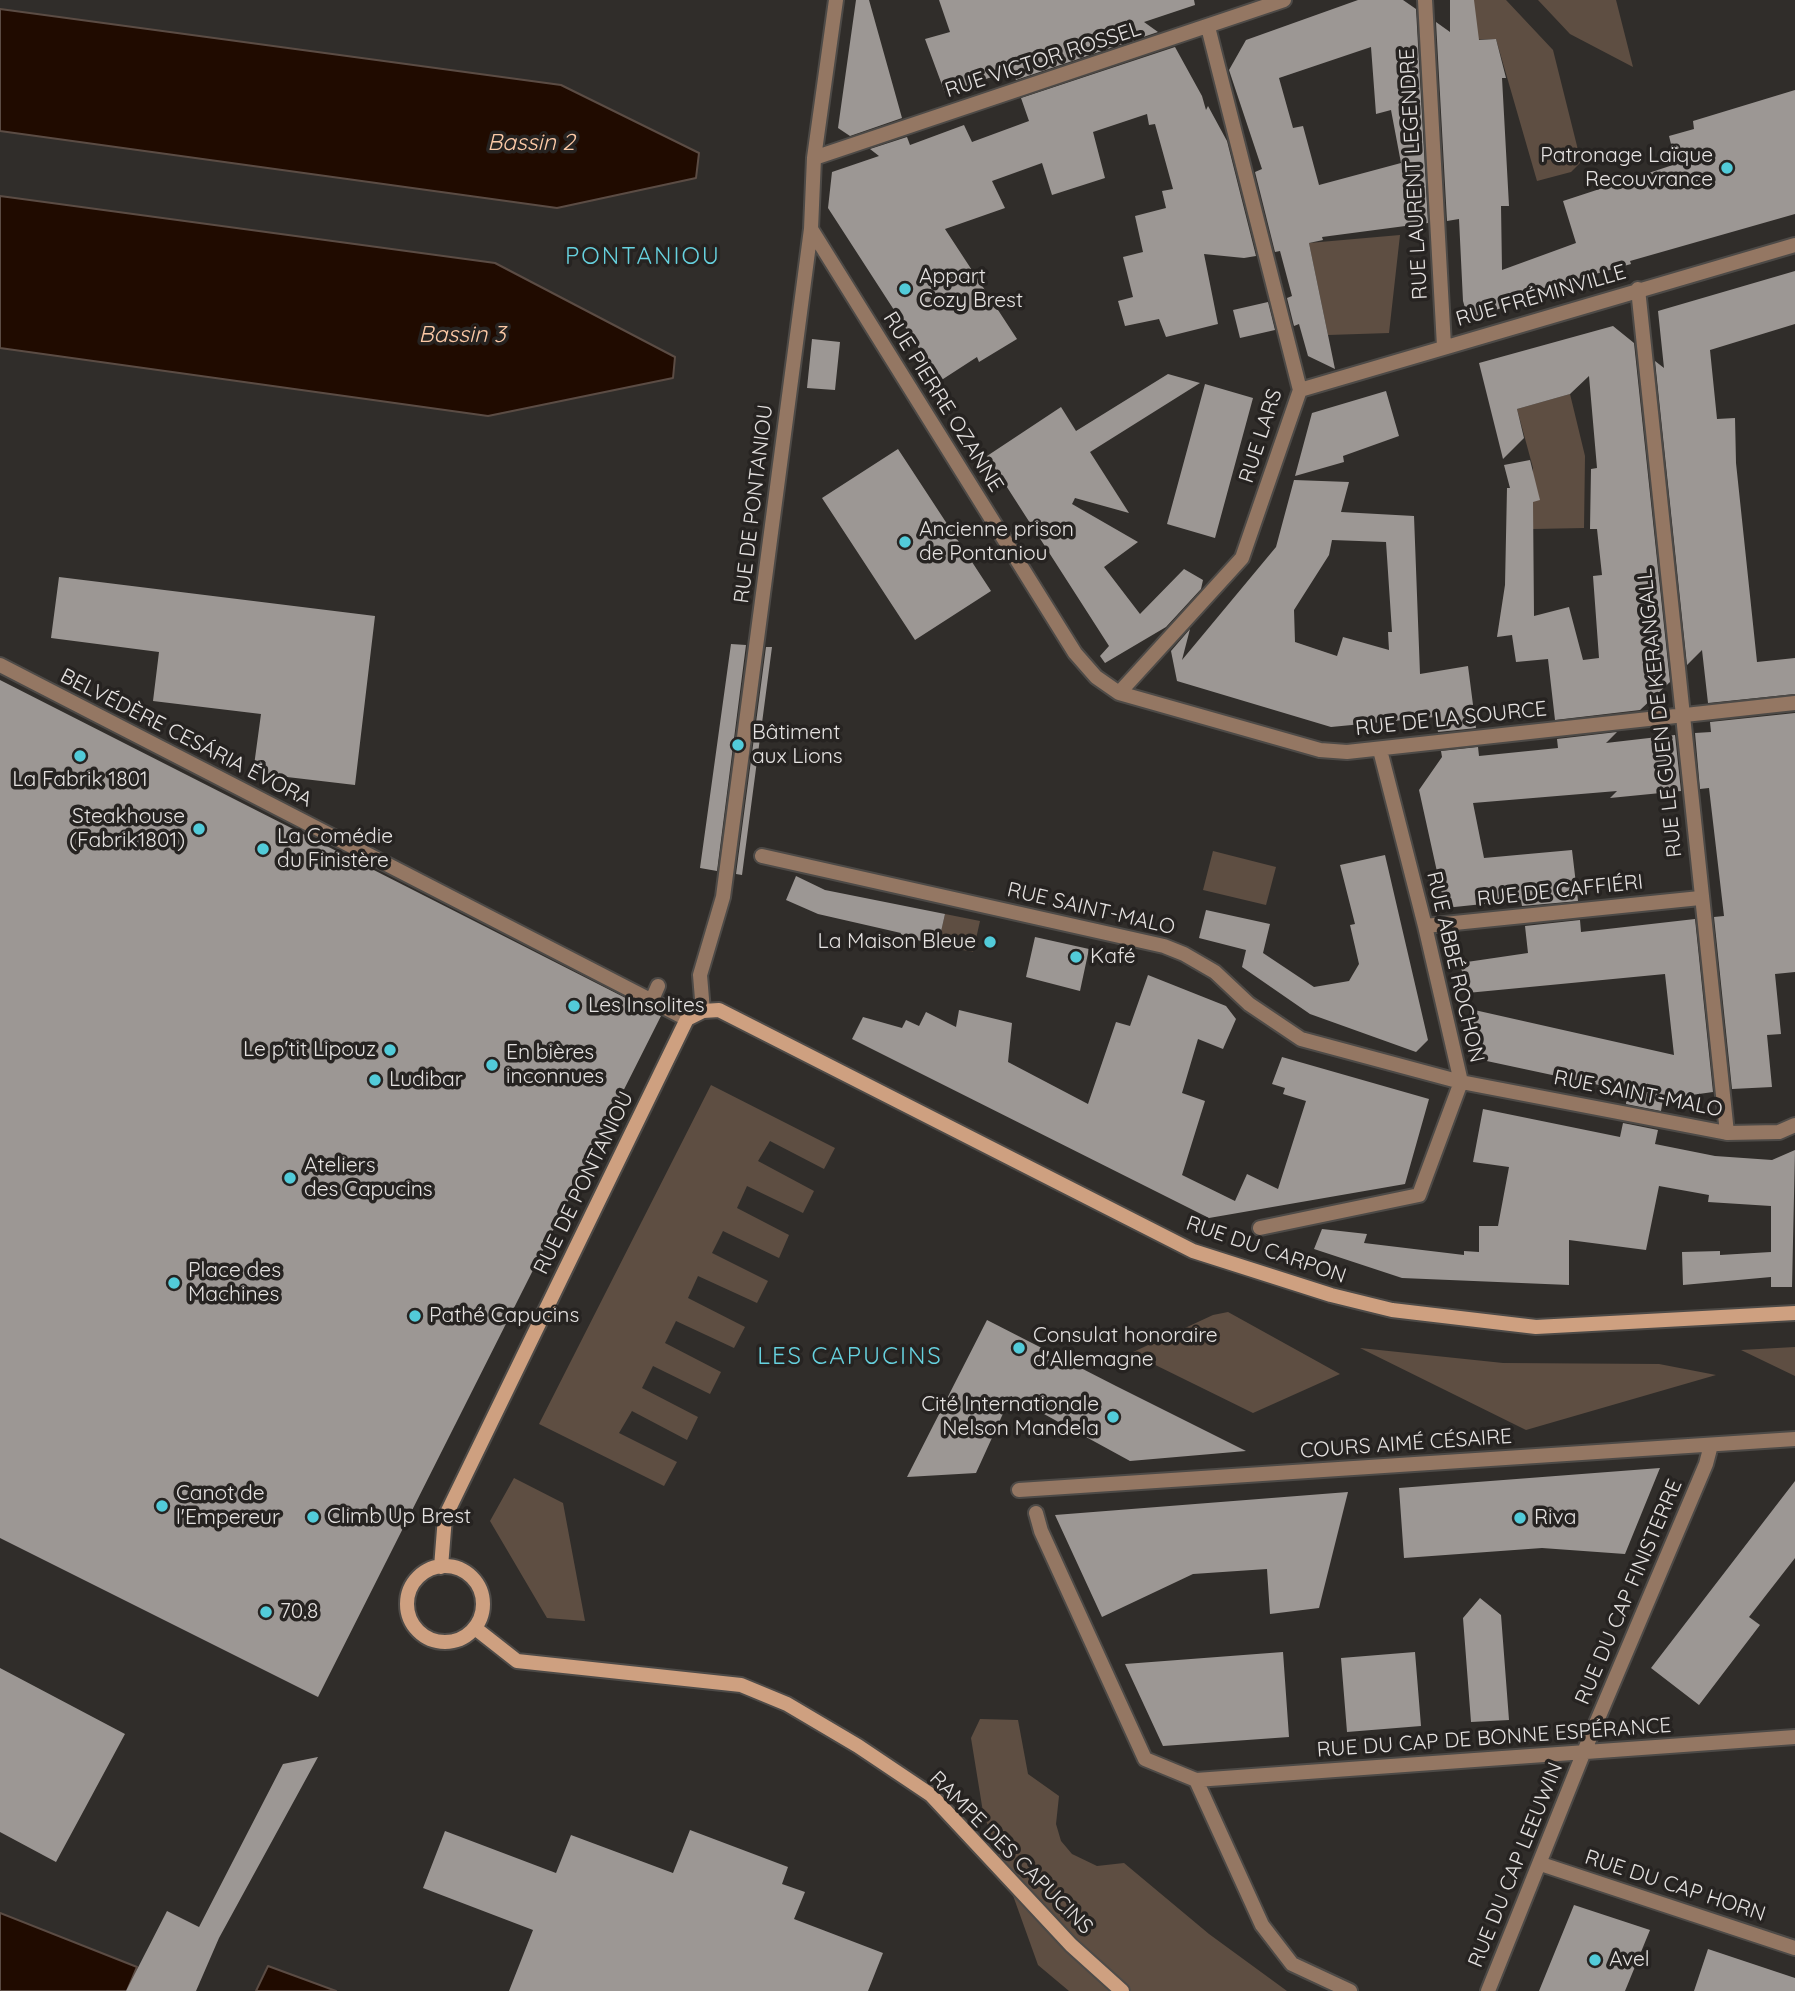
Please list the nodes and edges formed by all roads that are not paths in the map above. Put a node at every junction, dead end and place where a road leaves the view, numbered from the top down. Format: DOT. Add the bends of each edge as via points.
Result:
graph roads {
  1 [pos="836,0"];
  2 [pos="1284,0"];
  3 [pos="1425,0"];
  4 [pos="1251,6"];
  5 [pos="1208,27"];
  6 [pos="814,158"];
  7 [pos="811,229"];
  8 [pos="1795,245"];
  9 [pos="1638,289"];
  10 [pos="1444,346"];
  11 [pos="1300,390"];
  12 [pos="0,665"];
  13 [pos="1119,693"];
  14 [pos="1795,703"];
  15 [pos="1682,714"];
  16 [pos="1380,750"];
  17 [pos="762,856"];
  18 [pos="1700,898"];
  19 [pos="1425,926"];
  20 [pos="658,986"];
  21 [pos="652,1002"];
  22 [pos="694,1014"];
  23 [pos="1461,1082"];
  24 [pos="1795,1125"];
  25 [pos="1727,1133"];
  26 [pos="1260,1228"];
  27 [pos="1795,1313"];
  28 [pos="1795,1439"];
  29 [pos="1711,1445"];
  30 [pos="1019,1490"];
  31 [pos="1036,1513"];
  32 [pos="441,1567"];
  33 [pos="475,1628"];
  34 [pos="1795,1737"];
  35 [pos="1583,1754"];
  36 [pos="1196,1780"];
  37 [pos="1541,1864"];
  38 [pos="1795,1948"];
  39 [pos="1122,1991"];
  40 [pos="1350,1991"];
  41 [pos="1488,1991"];
  1 -- 6 [label="street, RUE DE PONTANIOU"];
  2 -- 4 [label="street, RUE VICTOR ROSSEL"];
  3 -- 10 [label="street, RUE LAURENT LEGENDRE"];
  4 -- 5 [label="street, RUE VICTOR ROSSEL"];
  5 -- 6 [label="street, RUE VICTOR ROSSEL"];
  5 -- 11 [label="street, RUE LARS"];
  6 -- 7 [label="street, RUE DE PONTANIOU"];
  7 -- 13 [label="street, RUE PIERRE OZANNE" via="1075,653 1096,677"];
  7 -- 22 [label="street, RUE DE PONTANIOU" via="723,897 700,975"];
  8 -- 9 [label="street, RUE FRÉMINVILLE"];
  9 -- 10 [label="street, RUE FRÉMINVILLE"];
  9 -- 15 [label="street, RUE LE GUEN DE KERANGALL"];
  10 -- 11 [label="street, RUE FRÉMINVILLE"];
  11 -- 13 [label="street, RUE LARS" via="1242,558"];
  12 -- 21 [label="street, BELVÉDÈRE CESÁRIA ÉVORA"];
  13 -- 16 [label="street, RUE DE LA SOURCE" via="1320,750"];
  14 -- 15 [label="street, RUE DE LA SOURCE"];
  15 -- 16 [label="street, RUE DE LA SOURCE"];
  15 -- 18 [label="street, RUE LE GUEN DE KERANGALL"];
  16 -- 19 [label="street, RUE ABBÉ ROCHON"];
  17 -- 23 [label="street, RUE SAINT-MALO" via="1150,943 1184,954 1215,972 1250,1004 1301,1039"];
  18 -- 19 [label="street, RUE DE CAFFIÉRI"];
  18 -- 25 [label="street, RUE LE GUEN DE KERANGALL"];
  19 -- 23 [label="street, RUE ABBÉ ROCHON"];
  20 -- 21 [label="street"];
  21 -- 22 [label="street, BELVÉDÈRE CESÁRIA ÉVORA"];
  22 -- 27 [label="street, RUE DU CARPON" via="719,1010 1193,1251 1331,1295 1392,1310 1536,1327"];
  22 -- 32 [label="street, RUE DE PONTANIOU" via="444,1517"];
  23 -- 25 [label="street, RUE SAINT-MALO"];
  23 -- 26 [label="street, RUE ABBÉ ROCHON" via="1419,1195"];
  24 -- 25 [label="street, RUE SAINT-MALO" via="1779,1132"];
  28 -- 29 [label="street, COURS AIMÉ CÉSAIRE"];
  29 -- 30 [label="street, COURS AIMÉ CÉSAIRE"];
  29 -- 35 [label="street, RUE DU CAP FINISTERRE"];
  31 -- 36 [label="street" via="1145,1759"];
  32 -- 33 [label="street" via="453,1567 475,1580 483,1604"];
  32 -- 33 [label="street" via="419,1577 411,1588 408,1612 413,1624 421,1633 443,1642"];
  33 -- 39 [label="street, RAMPE DES CAPUCINS" via="517,1661 741,1685 787,1704 858,1745 930,1796 1071,1945"];
  34 -- 35 [label="street, RUE DU CAP DE BONNE ESPÉRANCE"];
  35 -- 36 [label="street, RUE DU CAP DE BONNE ESPÉRANCE"];
  35 -- 37 [label="street, RUE DU CAP LEEUWIN"];
  36 -- 40 [label="street" via="1262,1924 1292,1964"];
  37 -- 38 [label="street, RUE DU CAP HORN"];
  37 -- 41 [label="street, RUE DU CAP LEEUWIN"];
}
